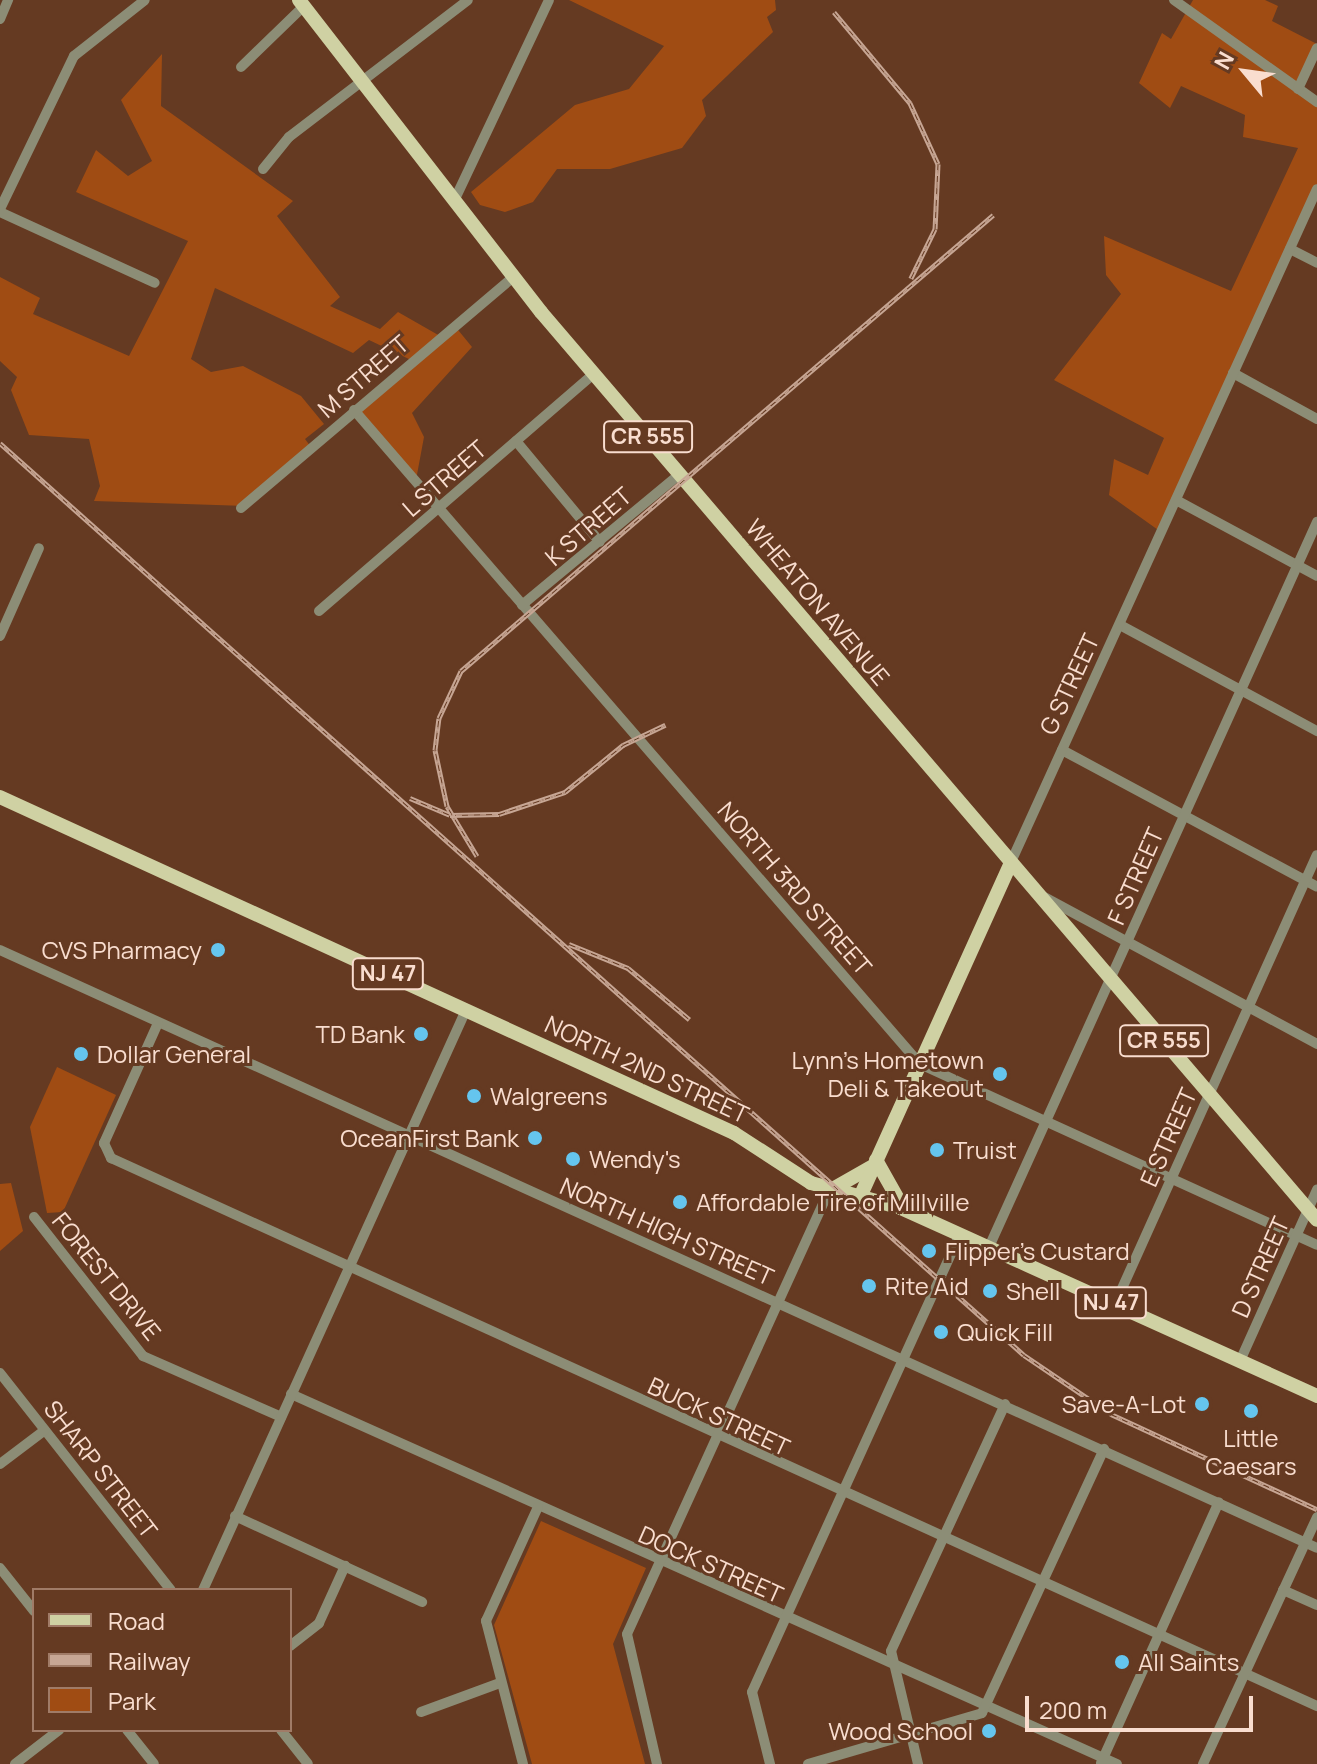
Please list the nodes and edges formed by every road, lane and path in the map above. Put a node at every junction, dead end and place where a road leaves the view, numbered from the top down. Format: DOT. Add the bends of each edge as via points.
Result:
graph roads {
  1 [pos="8,0"];
  2 [pos="145,0"];
  3 [pos="468,0"];
  4 [pos="549,0"];
  5 [pos="1174,0"];
  6 [pos="301,3"];
  7 [pos="0,19"];
  8 [pos="1317,48"];
  9 [pos="241,67"];
  10 [pos="362,81"];
  11 [pos="1298,89"];
  12 [pos="1317,102"];
  13 [pos="263,169"];
  14 [pos="1317,189"];
  15 [pos="454,201"];
  16 [pos="0,210"];
  17 [pos="1290,249"];
  18 [pos="1317,263"];
  19 [pos="513,277"];
  20 [pos="155,283"];
  21 [pos="1233,373"];
  22 [pos="594,374"];
  23 [pos="354,410"];
  24 [pos="1317,419"];
  25 [pos="516,441"];
  26 [pos="680,474"];
  27 [pos="1176,500"];
  28 [pos="241,508"];
  29 [pos="438,509"];
  30 [pos="1317,522"];
  31 [pos="600,542"];
  32 [pos="39,548"];
  33 [pos="1297,565"];
  34 [pos="1317,576"];
  35 [pos="522,605"];
  36 [pos="319,611"];
  37 [pos="1120,625"];
  38 [pos="0,636"];
  39 [pos="1241,690"];
  40 [pos="1317,731"];
  41 [pos="1062,750"];
  42 [pos="0,797"];
  43 [pos="1184,816"];
  44 [pos="1317,855"];
  45 [pos="1011,862"];
  46 [pos="1305,881"];
  47 [pos="1317,887"];
  48 [pos="1040,895"];
  49 [pos="1127,941"];
  50 [pos="0,950"];
  51 [pos="1111,978"];
  52 [pos="1248,1007"];
  53 [pos="466,1010"];
  54 [pos="158,1023"];
  55 [pos="1317,1044"];
  56 [pos="920,1064"];
  57 [pos="1209,1094"];
  58 [pos="1045,1121"];
  59 [pos="408,1136"];
  60 [pos="876,1160"];
  61 [pos="1171,1178"];
  62 [pos="1317,1190"];
  63 [pos="829,1191"];
  64 [pos="860,1197"];
  65 [pos="905,1209"];
  66 [pos="1312,1215"];
  67 [pos="34,1217"];
  68 [pos="960,1234"];
  69 [pos="1296,1235"];
  70 [pos="1317,1245"];
  71 [pos="989,1247"];
  72 [pos="349,1268"];
  73 [pos="779,1302"];
  74 [pos="1115,1304"];
  75 [pos="903,1358"];
  76 [pos="1240,1361"];
  77 [pos="0,1373"];
  78 [pos="291,1394"];
  79 [pos="1317,1396"];
  80 [pos="1005,1404"];
  81 [pos="281,1417"];
  82 [pos="45,1430"];
  83 [pos="718,1437"];
  84 [pos="1104,1449"];
  85 [pos="0,1464"];
  86 [pos="841,1493"];
  87 [pos="1219,1502"];
  88 [pos="538,1507"];
  89 [pos="235,1516"];
  90 [pos="1317,1517"];
  91 [pos="943,1539"];
  92 [pos="1306,1543"];
  93 [pos="1317,1548"];
  94 [pos="661,1563"];
  95 [pos="345,1566"];
  96 [pos="0,1568"];
  97 [pos="1042,1584"];
  98 [pos="169,1588"];
  99 [pos="204,1588"];
  100 [pos="1283,1590"];
  101 [pos="422,1602"];
  102 [pos="1317,1605"];
  103 [pos="32,1608"];
  104 [pos="784,1619"];
  105 [pos="1158,1636"];
  106 [pos="292,1644"];
  107 [pos="890,1665"];
  108 [pos="1244,1675"];
  109 [pos="500,1683"];
  110 [pos="1317,1706"];
  111 [pos="986,1707"];
  112 [pos="421,1712"];
  113 [pos="56,1732"];
  114 [pos="129,1732"];
  115 [pos="283,1732"];
  116 [pos="911,1737"];
  117 [pos="1102,1761"];
  118 [pos="15,1764"];
  119 [pos="154,1764"];
  120 [pos="308,1764"];
  121 [pos="523,1764"];
  122 [pos="657,1764"];
  123 [pos="770,1764"];
  124 [pos="808,1764"];
  125 [pos="918,1764"];
  126 [pos="1117,1764"];
  127 [pos="1203,1764"];
  1 -- 7 [label="street"];
  2 -- 16 [label="street" via="74,56"];
  3 -- 10 [label="street"];
  4 -- 15 [label="street"];
  5 -- 11 [label="street"];
  6 -- 9 [label="street"];
  6 -- 10 [label="main road, WHEATON AVENUE / CR 555"];
  8 -- 11 [label="street"];
  10 -- 13 [label="street" via="289,137"];
  10 -- 15 [label="main road, WHEATON AVENUE / CR 555"];
  11 -- 12 [label="street"];
  14 -- 17 [label="street, G STREET"];
  15 -- 19 [label="main road, WHEATON AVENUE / CR 555"];
  16 -- 20 [label="street"];
  17 -- 18 [label="street"];
  17 -- 21 [label="street, G STREET"];
  19 -- 22 [label="main road, WHEATON AVENUE / CR 555"];
  19 -- 23 [label="street, M STREET"];
  21 -- 24 [label="street"];
  21 -- 27 [label="street, G STREET"];
  22 -- 25 [label="street, L STREET"];
  22 -- 26 [label="main road, WHEATON AVENUE / CR 555"];
  23 -- 28 [label="street, M STREET"];
  23 -- 29 [label="street, NORTH 3RD STREET"];
  25 -- 29 [label="street, L STREET"];
  25 -- 31 [label="street"];
  26 -- 31 [label="street, K STREET"];
  26 -- 45 [label="main road, WHEATON AVENUE / CR 555"];
  27 -- 33 [label="street"];
  27 -- 37 [label="street, G STREET"];
  29 -- 35 [label="street, NORTH 3RD STREET"];
  29 -- 36 [label="street, L STREET"];
  30 -- 33 [label="street, F STREET"];
  31 -- 35 [label="street, K STREET"];
  32 -- 38 [label="street"];
  33 -- 34 [label="street"];
  33 -- 39 [label="street, F STREET"];
  35 -- 56 [label="street, NORTH 3RD STREET"];
  37 -- 39 [label="street"];
  37 -- 41 [label="street, G STREET"];
  39 -- 40 [label="street"];
  39 -- 43 [label="street, F STREET"];
  41 -- 43 [label="street"];
  41 -- 45 [label="street, G STREET"];
  42 -- 53 [label="main road, NORTH 2ND STREET / NJ 47"];
  43 -- 46 [label="street"];
  43 -- 49 [label="street, F STREET"];
  44 -- 46 [label="street, E STREET"];
  45 -- 48 [label="main road, WHEATON AVENUE / CR 555"];
  45 -- 56 [label="main road, G STREET"];
  46 -- 47 [label="street"];
  46 -- 52 [label="street, E STREET"];
  48 -- 49 [label="street"];
  48 -- 51 [label="main road, WHEATON AVENUE / CR 555"];
  49 -- 51 [label="street, F STREET"];
  49 -- 52 [label="street"];
  50 -- 54 [label="street, NORTH HIGH STREET"];
  51 -- 57 [label="main road, WHEATON AVENUE / CR 555"];
  51 -- 58 [label="street, F STREET"];
  52 -- 55 [label="street"];
  52 -- 57 [label="street, E STREET"];
  53 -- 59 [label="street"];
  53 -- 63 [label="main road, NORTH 2ND STREET / NJ 47" via="734,1133"];
  54 -- 59 [label="street, NORTH HIGH STREET"];
  54 -- 72 [label="street, BUCK STREET" via="104,1143 108,1155"];
  56 -- 58 [label="street, NORTH 3RD STREET"];
  56 -- 60 [label="main road, G STREET"];
  57 -- 61 [label="street, E STREET"];
  57 -- 66 [label="main road, WHEATON AVENUE / CR 555"];
  58 -- 61 [label="street, NORTH 3RD STREET"];
  58 -- 71 [label="street, F STREET"];
  59 -- 72 [label="street"];
  59 -- 73 [label="street, NORTH HIGH STREET"];
  60 -- 63 [label="main road"];
  60 -- 64 [label="main road, G STREET"];
  60 -- 65 [label="main road" via="885,1186"];
  61 -- 69 [label="street, NORTH 3RD STREET"];
  61 -- 74 [label="street, E STREET"];
  62 -- 66 [label="street, D STREET"];
  63 -- 64 [label="main road, NORTH 2ND STREET / NJ 47"];
  63 -- 73 [label="street"];
  64 -- 65 [label="main road, NORTH 2ND STREET / NJ 47"];
  65 -- 68 [label="main road, NORTH 2ND STREET / NJ 47"];
  66 -- 69 [label="street, D STREET"];
  67 -- 81 [label="street, FOREST DRIVE" via="143,1356"];
  68 -- 71 [label="main road, NORTH 2ND STREET / NJ 47"];
  68 -- 75 [label="street"];
  69 -- 70 [label="street, NORTH 3RD STREET"];
  69 -- 76 [label="street, D STREET"];
  71 -- 74 [label="main road, NORTH 2ND STREET / NJ 47"];
  72 -- 78 [label="street"];
  72 -- 83 [label="street, BUCK STREET"];
  73 -- 75 [label="street, NORTH HIGH STREET"];
  73 -- 83 [label="street"];
  74 -- 76 [label="main road, NORTH 2ND STREET / NJ 47"];
  75 -- 80 [label="street, NORTH HIGH STREET"];
  75 -- 86 [label="street"];
  76 -- 79 [label="main road, NORTH 2ND STREET / NJ 47"];
  77 -- 82 [label="street, SHARP STREET"];
  78 -- 81 [label="street"];
  78 -- 88 [label="street, DOCK STREET"];
  80 -- 84 [label="street, NORTH HIGH STREET"];
  80 -- 91 [label="street"];
  81 -- 89 [label="street"];
  82 -- 85 [label="street"];
  82 -- 98 [label="street, SHARP STREET"];
  83 -- 86 [label="street, BUCK STREET"];
  83 -- 94 [label="street"];
  84 -- 87 [label="street, NORTH HIGH STREET"];
  84 -- 97 [label="street"];
  86 -- 91 [label="street, BUCK STREET"];
  86 -- 104 [label="street"];
  87 -- 92 [label="street, NORTH HIGH STREET"];
  87 -- 105 [label="street"];
  88 -- 94 [label="street, DOCK STREET"];
  88 -- 109 [label="street" via="486,1621"];
  89 -- 95 [label="street"];
  89 -- 99 [label="street"];
  90 -- 92 [label="street"];
  91 -- 97 [label="street, BUCK STREET"];
  91 -- 107 [label="street"];
  92 -- 93 [label="street, NORTH HIGH STREET"];
  92 -- 100 [label="street"];
  94 -- 104 [label="street, DOCK STREET"];
  94 -- 122 [label="street" via="626,1646"];
  95 -- 101 [label="street"];
  95 -- 106 [label="street" via="319,1623"];
  96 -- 103 [label="street"];
  97 -- 105 [label="street, BUCK STREET"];
  97 -- 111 [label="street"];
  100 -- 102 [label="street"];
  100 -- 108 [label="street"];
  104 -- 107 [label="street, DOCK STREET"];
  104 -- 123 [label="street" via="752,1692"];
  105 -- 108 [label="street, BUCK STREET"];
  105 -- 117 [label="street"];
  107 -- 111 [label="street, DOCK STREET"];
  107 -- 116 [label="street"];
  108 -- 110 [label="street, BUCK STREET"];
  108 -- 127 [label="street"];
  109 -- 112 [label="street"];
  109 -- 121 [label="street"];
  111 -- 116 [label="street" via="968,1722"];
  111 -- 117 [label="street, DOCK STREET"];
  113 -- 118 [label="street"];
  114 -- 119 [label="street"];
  115 -- 120 [label="street"];
  116 -- 124 [label="street"];
  116 -- 125 [label="street"];
  117 -- 126 [label="street, DOCK STREET"];
}
